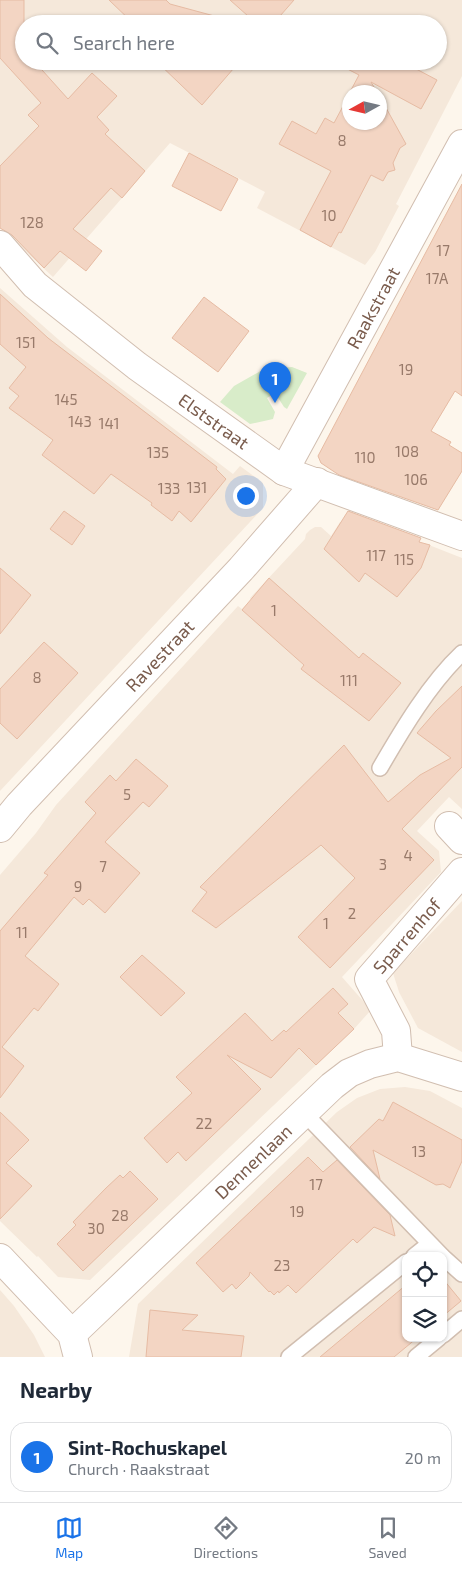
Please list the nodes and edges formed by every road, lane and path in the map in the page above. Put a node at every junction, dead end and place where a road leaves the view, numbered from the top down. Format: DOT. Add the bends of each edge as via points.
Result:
graph roads {
  1 [pos="462,144"];
  2 [pos="2,250"];
  3 [pos="284,470"];
  4 [pos="317,482"];
  5 [pos="462,536"];
  6 [pos="462,653"];
  7 [pos="380,768"];
  8 [pos="0,828"];
  9 [pos="462,872"];
  10 [pos="398,1057"];
  11 [pos="462,1077"];
  12 [pos="304,1112"];
  13 [pos="429,1244"];
  14 [pos="419,1252"];
  15 [pos="438,1252"];
  16 [pos="0,1258"];
  17 [pos="447,1260"];
  18 [pos="402,1265"];
  19 [pos="462,1274"];
  20 [pos="462,1319"];
  21 [pos="447,1332"];
  22 [pos="434,1342"];
  23 [pos="75,1345"];
  24 [pos="288,1357"];
  25 [pos="416,1357"];
  1 -- 3 [label="street, Raakstraat"];
  2 -- 3 [label="street, Elststraat" via="36,285 137,366"];
  3 -- 4 [label="street, Elststraat"];
  4 -- 5 [label="street, Elststraat"];
  4 -- 8 [label="street, Ravestraat" via="241,569"];
  6 -- 7 [label="lane" via="432,688"];
  9 -- 10 [label="street, Sparrenhof" via="369,979 396,1031"];
  10 -- 11 [label="street"];
  10 -- 12 [label="street, Dennenlaan" via="349,1073"];
  12 -- 13 [label="lane"];
  12 -- 23 [label="street, Dennenlaan"];
  13 -- 14 [label="lane"];
  13 -- 15 [label="lane"];
  16 -- 23 [label="street"];
  17 -- 19 [label="lane"];
  18 -- 24 [label="lane"];
  20 -- 21 [label="lane"];
  22 -- 25 [label="lane"];
}
